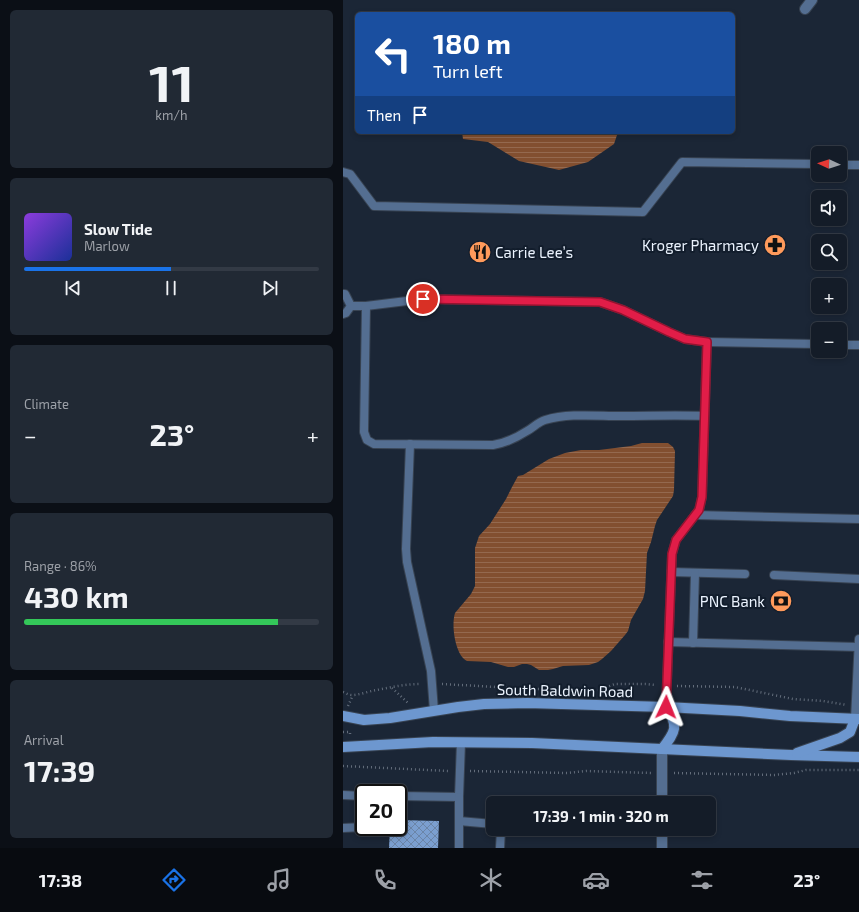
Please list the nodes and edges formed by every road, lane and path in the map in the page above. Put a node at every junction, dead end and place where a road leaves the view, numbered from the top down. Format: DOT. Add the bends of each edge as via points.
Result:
graph roads {
  1 [pos="812,0"];
  2 [pos="805,10"];
  3 [pos="811,164"];
  4 [pos="847,164"];
  5 [pos="859,165"];
  6 [pos="343,172"];
  7 [pos="343,294"];
  8 [pos="351,306"];
  9 [pos="366,306"];
  10 [pos="343,314"];
  11 [pos="707,342"];
  12 [pos="811,344"];
  13 [pos="847,345"];
  14 [pos="859,345"];
  15 [pos="704,416"];
  16 [pos="410,444"];
  17 [pos="695,515"];
  18 [pos="859,519"];
  19 [pos="671,572"];
  20 [pos="695,573"];
  21 [pos="745,574"];
  22 [pos="774,575"];
  23 [pos="859,579"];
  24 [pos="859,639"];
  25 [pos="668,642"];
  26 [pos="693,643"];
  27 [pos="859,647"];
  28 [pos="432,684"];
  29 [pos="458,685"];
  30 [pos="392,688"];
  31 [pos="343,692"];
  32 [pos="666,707"];
  33 [pos="434,711"];
  34 [pos="418,713"];
  35 [pos="343,716"];
  36 [pos="857,719"];
  37 [pos="461,742"];
  38 [pos="343,747"];
  39 [pos="662,749"];
  40 [pos="791,755"];
  41 [pos="859,757"];
  42 [pos="343,766"];
  43 [pos="460,770"];
  44 [pos="475,771"];
  45 [pos="343,795"];
  46 [pos="355,796"];
  47 [pos="407,796"];
  48 [pos="662,796"];
  49 [pos="459,797"];
  50 [pos="459,822"];
  51 [pos="486,824"];
  52 [pos="355,827"];
  53 [pos="343,828"];
  54 [pos="501,836"];
  55 [pos="662,836"];
  56 [pos="459,848"];
  57 [pos="500,848"];
  58 [pos="662,848"];
  1 -- 2 [label="street"];
  3 -- 6 [label="lane" via="681,162 643,212 374,206 350,174"];
  4 -- 5 [label="lane"];
  7 -- 8 [label="lane"];
  8 -- 9 [label="lane"];
  8 -- 10 [label="lane"];
  9 -- 11 [label="lane" via="423,299 600,302 685,339"];
  9 -- 16 [label="lane" via="364,432 367,440 374,444"];
  11 -- 12 [label="lane"];
  11 -- 15 [label="lane"];
  13 -- 14 [label="lane"];
  15 -- 16 [label="lane" via="565,416 543,420 506,442 493,445"];
  15 -- 17 [label="lane" via="702,497"];
  16 -- 28 [label="lane" via="407,562"];
  17 -- 18 [label="lane"];
  17 -- 19 [label="lane" via="676,540"];
  19 -- 20 [label="lane"];
  19 -- 25 [label="lane"];
  20 -- 21 [label="lane"];
  20 -- 26 [label="lane"];
  22 -- 23 [label="lane"];
  24 -- 27 [label="lane"];
  25 -- 26 [label="lane"];
  25 -- 32 [label="lane"];
  26 -- 27 [label="lane"];
  27 -- 36 [label="lane"];
  28 -- 29 [label="path"];
  28 -- 30 [label="path"];
  28 -- 33 [label="lane"];
  30 -- 31 [label="path" via="353,695"];
  30 -- 34 [label="path"];
  32 -- 33 [label="main road, South Baldwin Road" via="527,703 484,704"];
  32 -- 36 [label="main road, South Baldwin Road"];
  32 -- 39 [label="main road" via="675,726 674,732"];
  33 -- 34 [label="main road, South Baldwin Road"];
  34 -- 35 [label="main road, South Baldwin Road" via="365,720"];
  36 -- 40 [label="main road" via="850,732 840,738"];
  37 -- 38 [label="main road"];
  37 -- 39 [label="main road"];
  37 -- 43 [label="lane"];
  39 -- 40 [label="main road"];
  39 -- 48 [label="street"];
  40 -- 41 [label="main road"];
  42 -- 43 [label="path"];
  43 -- 44 [label="path"];
  43 -- 49 [label="lane"];
  45 -- 46 [label="lane"];
  47 -- 49 [label="lane"];
  49 -- 50 [label="lane"];
  50 -- 51 [label="lane"];
  50 -- 56 [label="lane"];
  52 -- 53 [label="lane"];
  54 -- 57 [label="lane"];
  55 -- 58 [label="street"];
}
